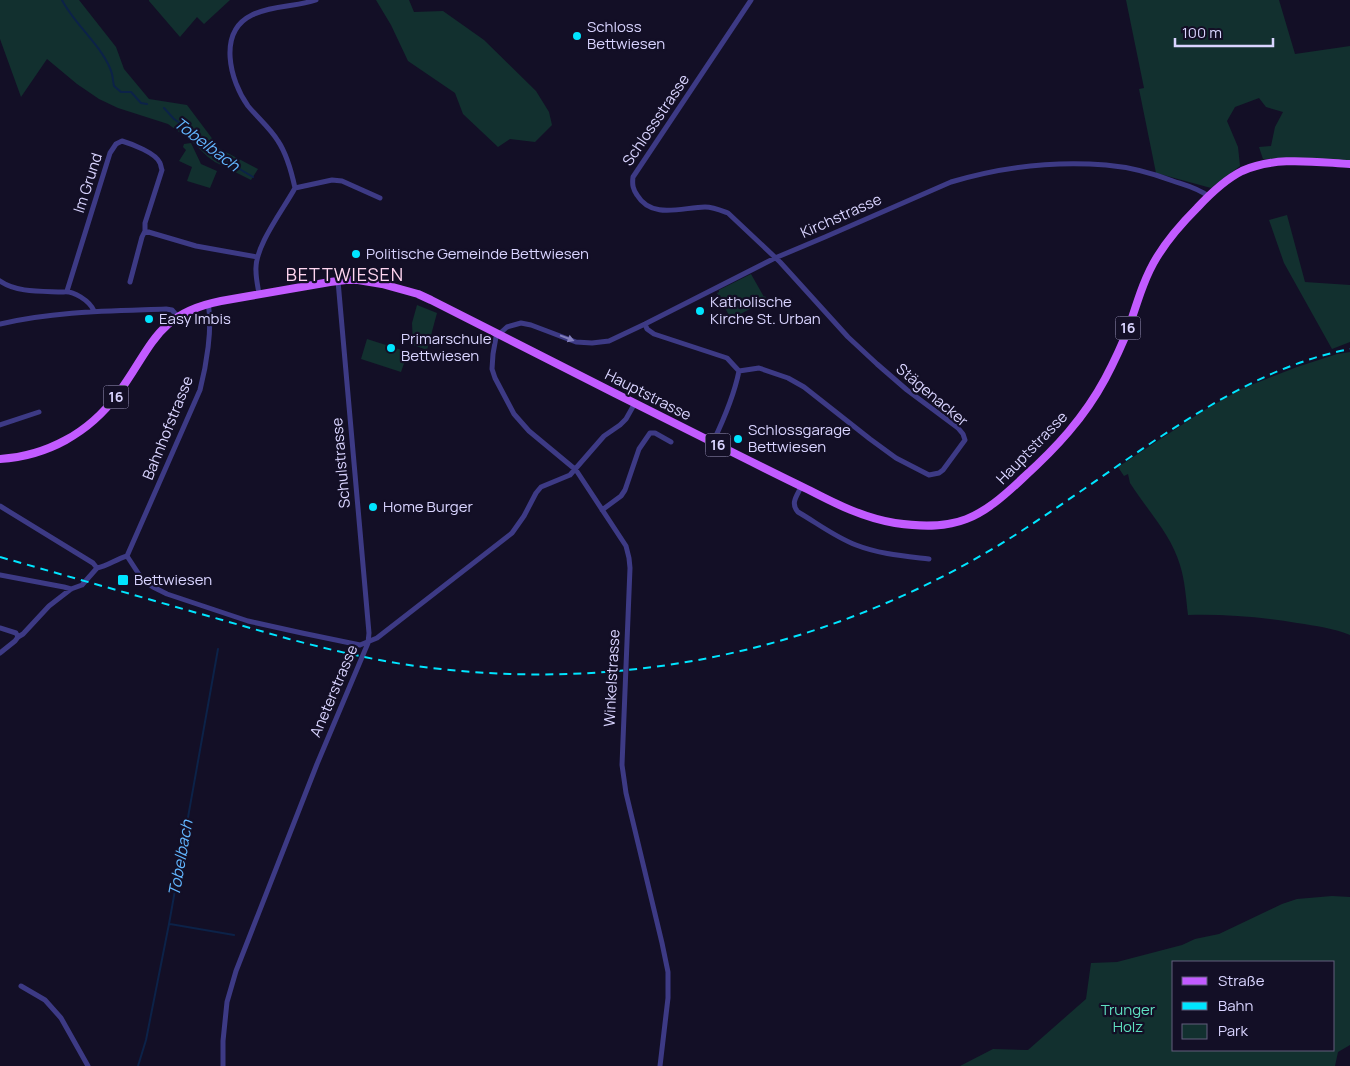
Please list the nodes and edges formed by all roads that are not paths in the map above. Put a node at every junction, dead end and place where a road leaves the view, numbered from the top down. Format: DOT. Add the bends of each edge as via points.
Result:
graph roads {
  1 [pos="316,0"];
  2 [pos="751,0"];
  3 [pos="1350,164"];
  4 [pos="295,188"];
  5 [pos="1208,196"];
  6 [pos="380,198"];
  7 [pos="145,231"];
  8 [pos="257,257"];
  9 [pos="775,258"];
  10 [pos="0,281"];
  11 [pos="338,281"];
  12 [pos="130,282"];
  13 [pos="67,291"];
  14 [pos="259,294"];
  15 [pos="208,304"];
  16 [pos="94,310"];
  17 [pos="178,317"];
  18 [pos="0,324"];
  19 [pos="645,324"];
  20 [pos="499,334"];
  21 [pos="739,371"];
  22 [pos="634,403"];
  23 [pos="39,412"];
  24 [pos="0,426"];
  25 [pos="671,442"];
  26 [pos="712,442"];
  27 [pos="0,459"];
  28 [pos="576,470"];
  29 [pos="801,486"];
  30 [pos="0,506"];
  31 [pos="602,510"];
  32 [pos="127,556"];
  33 [pos="929,559"];
  34 [pos="97,568"];
  35 [pos="0,576"];
  36 [pos="71,589"];
  37 [pos="0,628"];
  38 [pos="18,637"];
  39 [pos="368,643"];
  40 [pos="0,653"];
  41 [pos="21,986"];
  42 [pos="88,1066"];
  43 [pos="222,1066"];
  44 [pos="660,1066"];
  1 -- 4 [label="street" via="254,14 233,34 230,49 239,90 280,143"];
  2 -- 9 [label="street, Schlossstrasse" via="633,177 632,184 639,198 654,209 680,211 706,207 728,213"];
  3 -- 5 [label="main road, Hauptstrasse / 16" via="1282,161 1261,165 1234,176"];
  4 -- 6 [label="street" via="326,180 342,180"];
  4 -- 8 [label="street"];
  5 -- 9 [label="street, Kirchstrasse" via="1150,172 1108,165 1059,164 1012,168 951,182"];
  5 -- 29 [label="main road, Hauptstrasse / 16" via="1157,256 1115,360 1084,414 1039,464 991,507 955,524 907,524 854,512"];
  7 -- 8 [label="street" via="196,246"];
  7 -- 12 [label="street, Im Grund"];
  7 -- 13 [label="street, Im Grund" via="161,164 157,158 122,141 110,152"];
  8 -- 14 [label="street"];
  9 -- 19 [label="street, Kirchstrasse"];
  9 -- 21 [label="street, Stägenacker" via="855,344 907,390 958,428 965,440 944,470 930,475 896,458 788,378 759,368"];
  10 -- 13 [label="street" via="15,288"];
  11 -- 14 [label="main road, Hauptstrasse / 16"];
  11 -- 20 [label="main road, Hauptstrasse / 16" via="374,282 418,294"];
  11 -- 39 [label="street, Schulstrasse"];
  13 -- 16 [label="street"];
  14 -- 15 [label="main road, Hauptstrasse / 16"];
  15 -- 17 [label="main road, Hauptstrasse / 16"];
  15 -- 32 [label="street, Bahnhofstrasse" via="208,349 200,390"];
  16 -- 17 [label="street" via="166,309"];
  16 -- 18 [label="street"];
  17 -- 27 [label="main road, Hauptstrasse / 16" via="156,335 118,394 90,424 40,452"];
  20 -- 19 [label="street, Kirchstrasse, one-way" via="507,327 521,323 576,342 592,343 610,341"];
  19 -- 21 [label="street" via="654,334 727,358"];
  20 -- 22 [label="main road, Hauptstrasse / 16"];
  20 -- 28 [label="street, Winkelstrasse" via="495,340 492,369 514,414 529,431"];
  21 -- 26 [label="street" via="726,414"];
  22 -- 26 [label="main road, Hauptstrasse / 16"];
  22 -- 28 [label="street, Aneterstrasse" via="626,419 604,436"];
  23 -- 24 [label="street"];
  25 -- 31 [label="street" via="650,433 639,449 625,490"];
  26 -- 29 [label="main road, Hauptstrasse / 16"];
  28 -- 31 [label="street, Winkelstrasse"];
  28 -- 39 [label="street, Aneterstrasse" via="541,487 512,533"];
  29 -- 33 [label="street" via="795,508 838,536 870,549"];
  30 -- 34 [label="street"];
  31 -- 44 [label="street, Winkelstrasse" via="626,546 629,558 622,765 668,972"];
  32 -- 34 [label="street"];
  32 -- 39 [label="street" via="142,579 167,594 270,626 360,645"];
  34 -- 36 [label="street" via="86,581"];
  35 -- 36 [label="street"];
  36 -- 38 [label="street"];
  37 -- 38 [label="street" via="16,633"];
  38 -- 40 [label="street"];
  39 -- 43 [label="street, Aneterstrasse" via="236,971 228,1002"];
  41 -- 42 [label="street" via="45,1000 62,1018"];
}
